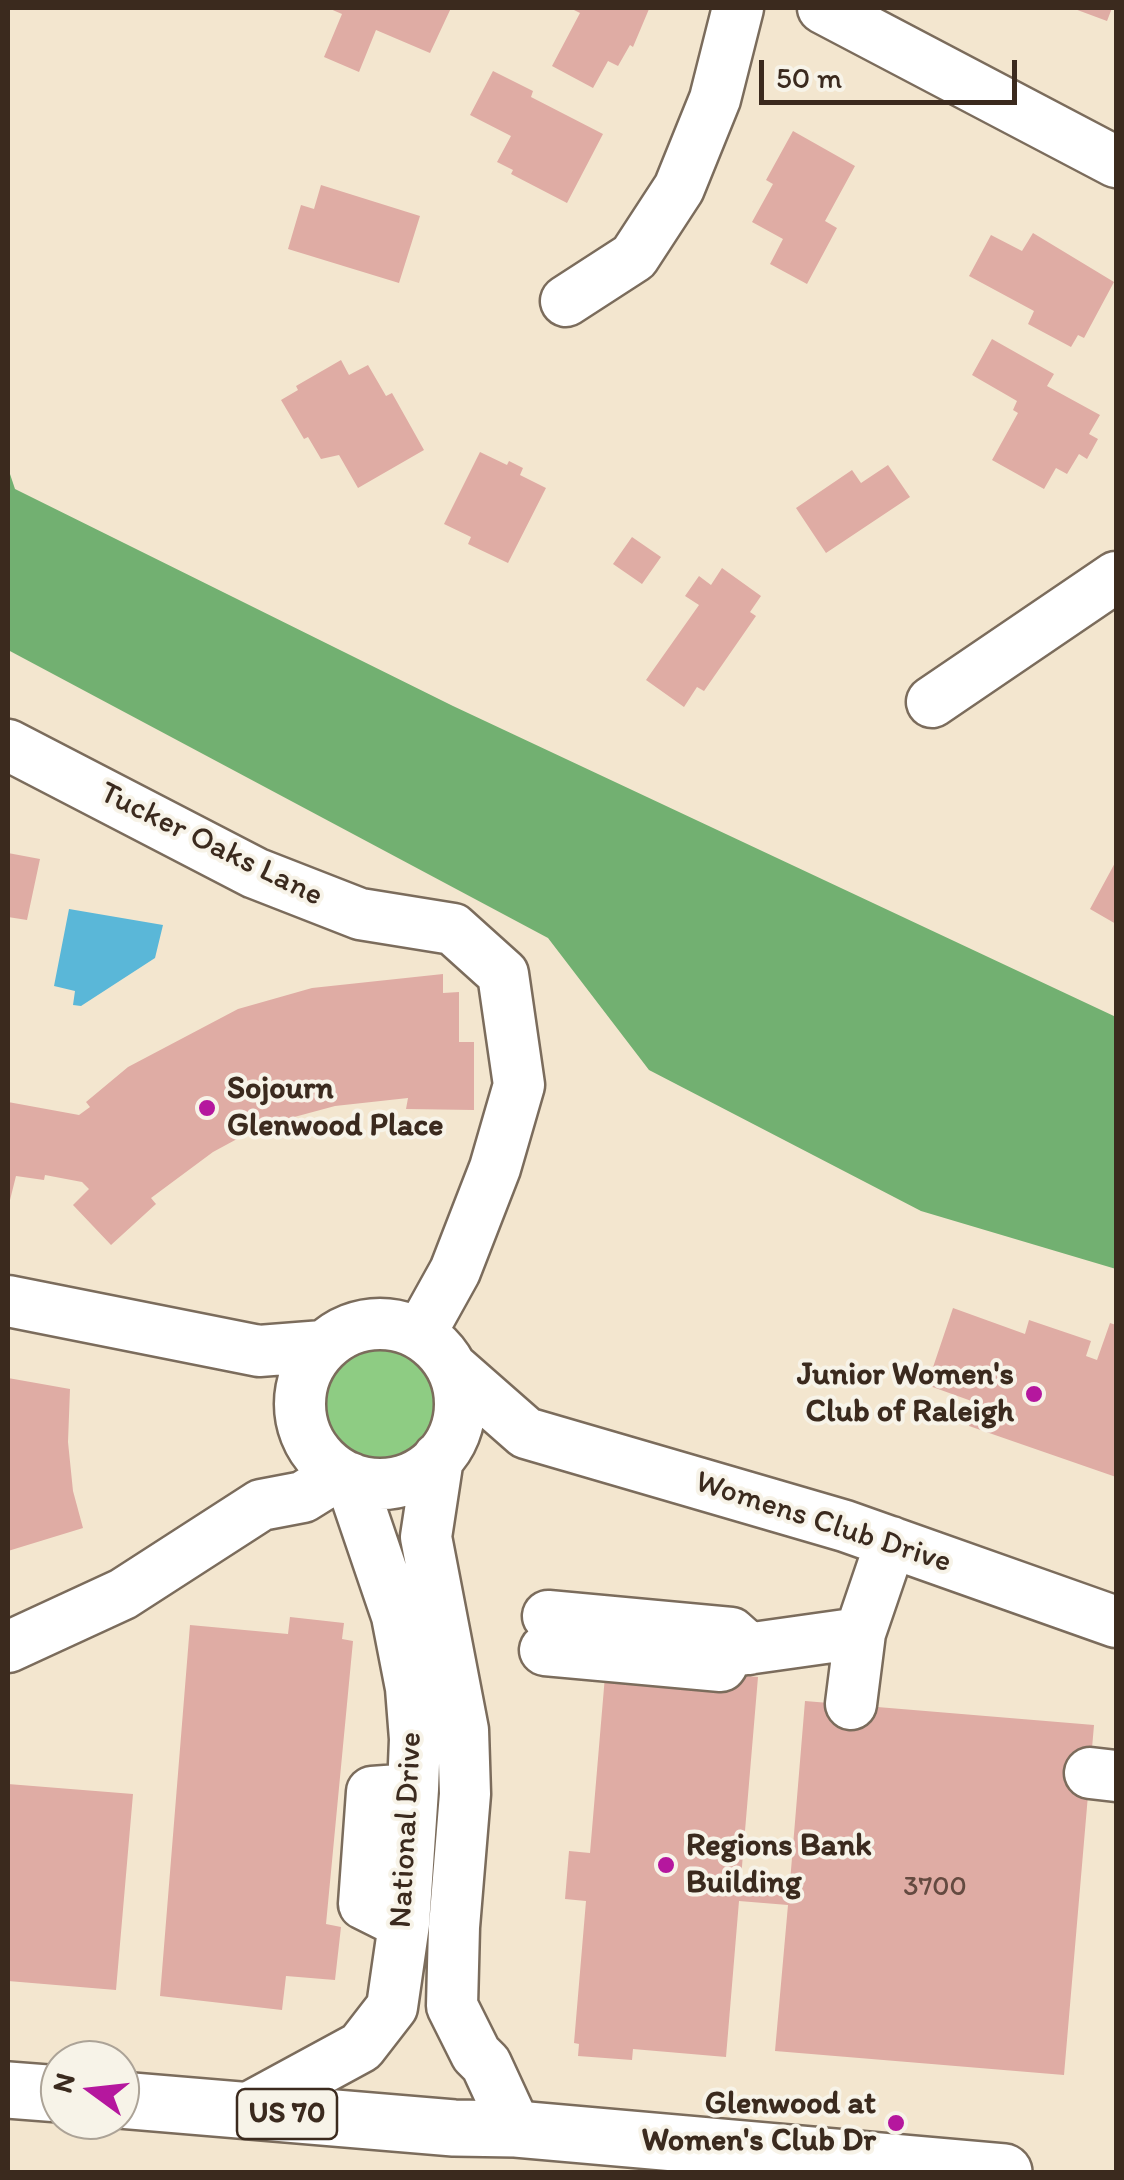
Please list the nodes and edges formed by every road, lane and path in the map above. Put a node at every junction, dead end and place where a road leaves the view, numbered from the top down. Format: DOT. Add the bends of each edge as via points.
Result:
graph roads {
  1 [pos="738,8"];
  2 [pos="823,8"];
  3 [pos="1116,162"];
  4 [pos="566,301"];
  5 [pos="1116,577"];
  6 [pos="932,702"];
  7 [pos="8,745"];
  8 [pos="8,1300"];
  9 [pos="323,1346"];
  10 [pos="258,1351"];
  11 [pos="436,1351"];
  12 [pos="301,1409"];
  13 [pos="526,1432"];
  14 [pos="442,1453"];
  15 [pos="345,1476"];
  16 [pos="261,1505"];
  17 [pos="891,1542"];
  18 [pos="1116,1622"];
  19 [pos="860,1633"];
  20 [pos="630,1642"];
  21 [pos="8,1647"];
  22 [pos="851,1704"];
  23 [pos="8,2090"];
  24 [pos="40,2092"];
  25 [pos="140,2102"];
  26 [pos="244,2110"];
  27 [pos="516,2129"];
  28 [pos="451,2150"];
  29 [pos="1004,2172"];
  1 -- 4 [label="street" via="715,99 680,188 634,257"];
  2 -- 3 [label="street"];
  5 -- 6 [label="street"];
  7 -- 11 [label="street, Tucker Oaks Lane" via="255,873 360,914 453,930 503,974 520,1084 455,1270"];
  8 -- 10 [label="street"];
  9 -- 10 [label="street"];
  9 -- 11 [label="street" via="345,1331 396,1325"];
  9 -- 12 [label="street" via="308,1368"];
  10 -- 12 [label="street"];
  11 -- 13 [label="street, Womens Club Drive"];
  11 -- 14 [label="street" via="458,1388 456,1430"];
  12 -- 15 [label="street" via="315,1450"];
  12 -- 16 [label="street"];
  13 -- 14 [label="street"];
  13 -- 17 [label="street, Womens Club Drive"];
  14 -- 15 [label="street" via="397,1482"];
  14 -- 27 [label="street, National Drive" via="426,1537 464,1730 466,1794 452,2006"];
  15 -- 16 [label="street" via="302,1497"];
  15 -- 26 [label="street, National Drive" via="397,1616 411,1688 413,1789 392,2007 361,2047"];
  16 -- 21 [label="street" via="123,1594"];
  17 -- 18 [label="street, Womens Club Drive"];
  17 -- 19 [label="street"];
  19 -- 20 [label="street" via="731,1650 730,1633 547,1633"];
  19 -- 22 [label="street"];
  23 -- 24 [label="main road"];
  25 -- 26 [label="main road, US 70"];
  26 -- 28 [label="main road, US 70"];
  27 -- 28 [label="main road, US 70"];
  27 -- 29 [label="main road, US 70"];
}
